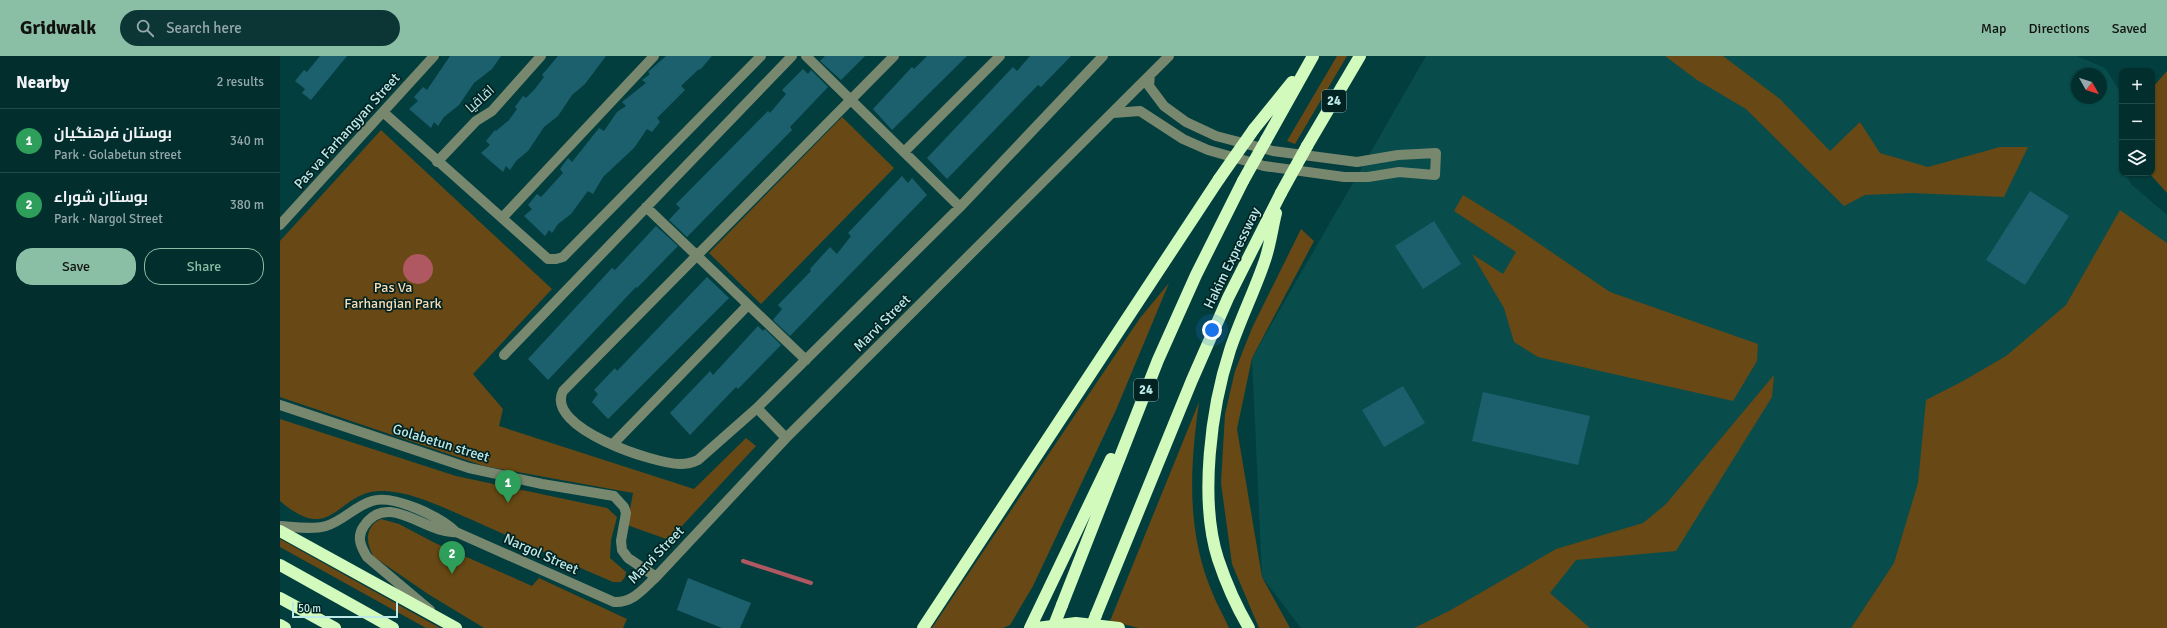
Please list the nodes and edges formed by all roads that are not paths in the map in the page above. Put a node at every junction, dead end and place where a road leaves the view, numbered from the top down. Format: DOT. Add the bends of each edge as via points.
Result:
graph roads {
  1 [pos="434,56"];
  2 [pos="541,56"];
  3 [pos="654,56"];
  4 [pos="761,56"];
  5 [pos="792,56"];
  6 [pos="806,56"];
  7 [pos="894,56"];
  8 [pos="1000,56"];
  9 [pos="1103,56"];
  10 [pos="1168,56"];
  11 [pos="1313,56"];
  12 [pos="1360,56"];
  13 [pos="1150,75"];
  14 [pos="851,100"];
  15 [pos="383,112"];
  16 [pos="1113,112"];
  17 [pos="904,152"];
  18 [pos="1398,155"];
  19 [pos="437,162"];
  20 [pos="1400,172"];
  21 [pos="1281,194"];
  22 [pos="960,207"];
  23 [pos="646,208"];
  24 [pos="502,218"];
  25 [pos="280,225"];
  26 [pos="697,256"];
  27 [pos="748,305"];
  28 [pos="504,355"];
  29 [pos="806,360"];
  30 [pos="1158,360"];
  31 [pos="280,405"];
  32 [pos="757,408"];
  33 [pos="786,438"];
  34 [pos="613,444"];
  35 [pos="280,526"];
  36 [pos="280,531"];
  37 [pos="456,532"];
  38 [pos="280,565"];
  39 [pos="656,577"];
  40 [pos="280,598"];
  41 [pos="614,602"];
  42 [pos="436,616"];
  43 [pos="280,626"];
  44 [pos="285,628"];
  45 [pos="335,628"];
  46 [pos="393,628"];
  47 [pos="456,628"];
  48 [pos="923,628"];
  49 [pos="1030,628"];
  50 [pos="1036,628"];
  51 [pos="1053,628"];
  52 [pos="1091,628"];
  53 [pos="1119,628"];
  54 [pos="1249,628"];
  1 -- 15 [label="street, Pas va Farhangyan Street"];
  2 -- 19 [label="street, اقاقیا" via="492,111 476,121"];
  3 -- 24 [label="street"];
  4 -- 24 [label="street" via="563,257 556,260 548,259"];
  5 -- 23 [label="street"];
  6 -- 14 [label="street"];
  7 -- 14 [label="street"];
  8 -- 17 [label="street"];
  9 -- 22 [label="street"];
  10 -- 13 [label="street, Marvi Street"];
  11 -- 30 [label="highway, Hakim Expressway / 24, bridge" via="1243,181 1196,275"];
  11 -- 48 [label="highway, bridge" via="1254,129 1219,179"];
  12 -- 21 [label="highway, Hakim Expressway / 24, bridge"];
  13 -- 16 [label="street, Marvi Street"];
  13 -- 18 [label="street" via="1149,86 1164,106 1186,122 1216,136 1273,150 1357,162"];
  14 -- 17 [label="street"];
  14 -- 26 [label="street"];
  15 -- 19 [label="street"];
  15 -- 25 [label="street, Pas va Farhangyan Street"];
  16 -- 20 [label="street" via="1140,110 1183,139 1208,150 1264,166 1344,177 1368,177"];
  16 -- 33 [label="street, Marvi Street"];
  17 -- 22 [label="street"];
  18 -- 20 [label="street"];
  18 -- 20 [label="street" via="1436,153 1435,175"];
  19 -- 24 [label="street"];
  21 -- 52 [label="highway, Hakim Expressway / 24, bridge" via="1213,332"];
  21 -- 54 [label="highway" via="1265,262 1239,326 1221,383 1211,448 1209,476 1213,538 1230,591"];
  22 -- 29 [label="street"];
  23 -- 26 [label="street"];
  23 -- 28 [label="street"];
  26 -- 27 [label="street"];
  26 -- 34 [label="street" via="563,391 563,408 576,426"];
  27 -- 29 [label="street"];
  27 -- 34 [label="street"];
  29 -- 32 [label="street"];
  30 -- 49 [label="highway"];
  30 -- 51 [label="highway, Hakim Expressway / 24, bridge"];
  31 -- 39 [label="street, Golabetun street" via="469,468 614,496 626,513 622,550 628,558"];
  32 -- 33 [label="street"];
  32 -- 34 [label="street" via="704,456 688,464 659,460"];
  33 -- 39 [label="street, Marvi Street"];
  35 -- 37 [label="street, Nargol Street" via="326,526 371,501 381,499 402,503 450,525"];
  36 -- 42 [label="highway"];
  37 -- 41 [label="street, Nargol Street"];
  37 -- 42 [label="street, Nargol Street" via="446,533 403,514 392,512 375,515 367,521 360,534 362,549 367,557"];
  38 -- 46 [label="highway"];
  39 -- 41 [label="street, Marvi Street" via="624,603"];
  40 -- 45 [label="highway"];
  42 -- 47 [label="highway"];
  43 -- 44 [label="highway"];
  50 -- 53 [label="highway" via="1076,623"];
}
